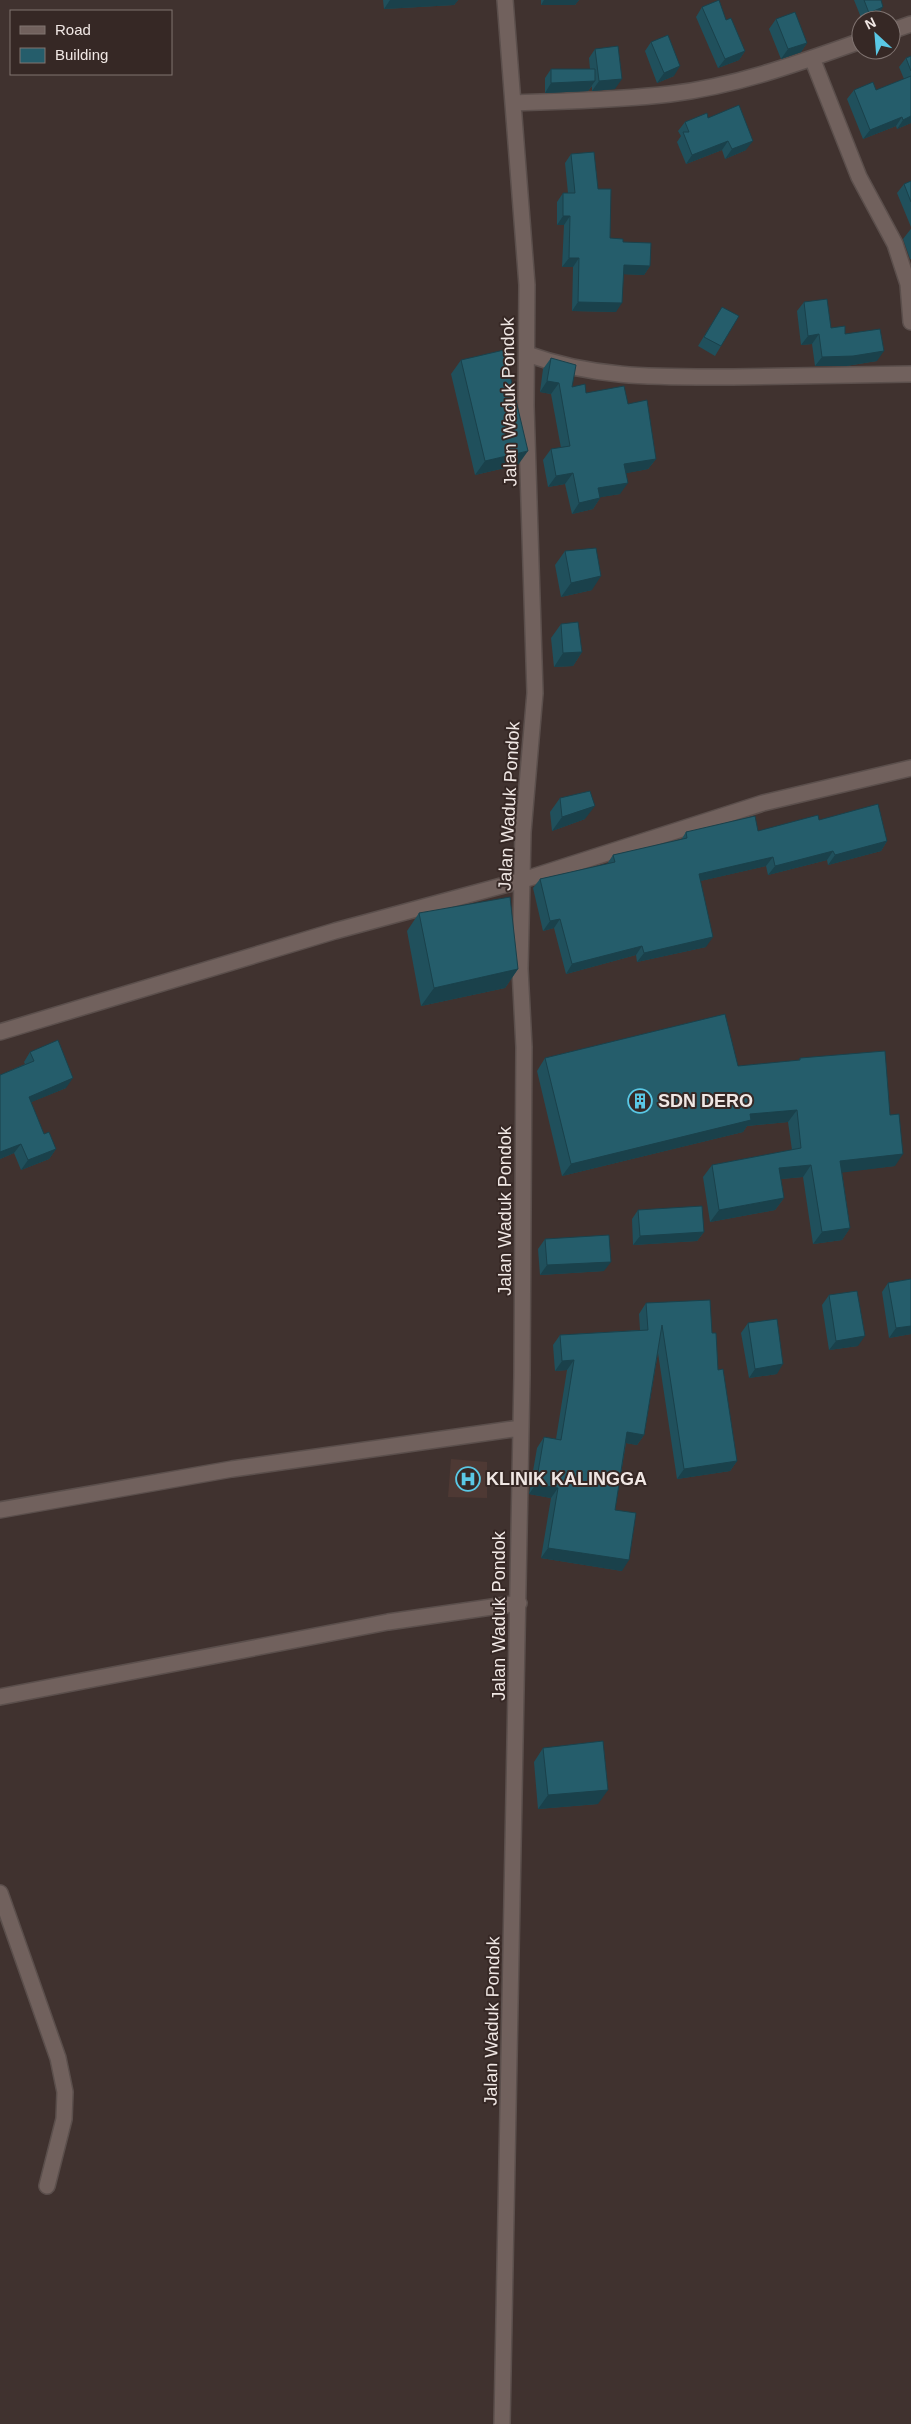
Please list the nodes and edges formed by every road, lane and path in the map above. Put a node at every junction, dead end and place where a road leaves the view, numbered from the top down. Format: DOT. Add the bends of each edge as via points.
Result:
graph roads {
  1 [pos="505,0"];
  2 [pos="851,44"];
  3 [pos="812,58"];
  4 [pos="514,103"];
  5 [pos="911,322"];
  6 [pos="526,354"];
  7 [pos="911,374"];
  8 [pos="911,768"];
  9 [pos="523,880"];
  10 [pos="0,1032"];
  11 [pos="520,1428"];
  12 [pos="0,1510"];
  13 [pos="518,1604"];
  14 [pos="0,1697"];
  15 [pos="0,1893"];
  16 [pos="47,2186"];
  17 [pos="502,2424"];
  1 -- 4 [label="street, Jalan Waduk Pondok"];
  2 -- 3 [label="street"];
  3 -- 4 [label="street" via="738,81 672,94"];
  3 -- 5 [label="street" via="859,177 895,244 908,284"];
  4 -- 6 [label="street, Jalan Waduk Pondok" via="527,285"];
  6 -- 7 [label="street" via="559,365 610,374 669,377"];
  6 -- 9 [label="street, Jalan Waduk Pondok" via="535,693 523,832"];
  8 -- 9 [label="street" via="763,803"];
  9 -- 10 [label="street" via="335,931"];
  9 -- 11 [label="street, Jalan Waduk Pondok" via="520,969 524,1048"];
  11 -- 12 [label="street" via="251,1466"];
  11 -- 13 [label="street, Jalan Waduk Pondok"];
  13 -- 14 [label="street" via="388,1622"];
  13 -- 17 [label="street, Jalan Waduk Pondok"];
  15 -- 16 [label="street" via="58,2058 65,2092 64,2119"];
}
